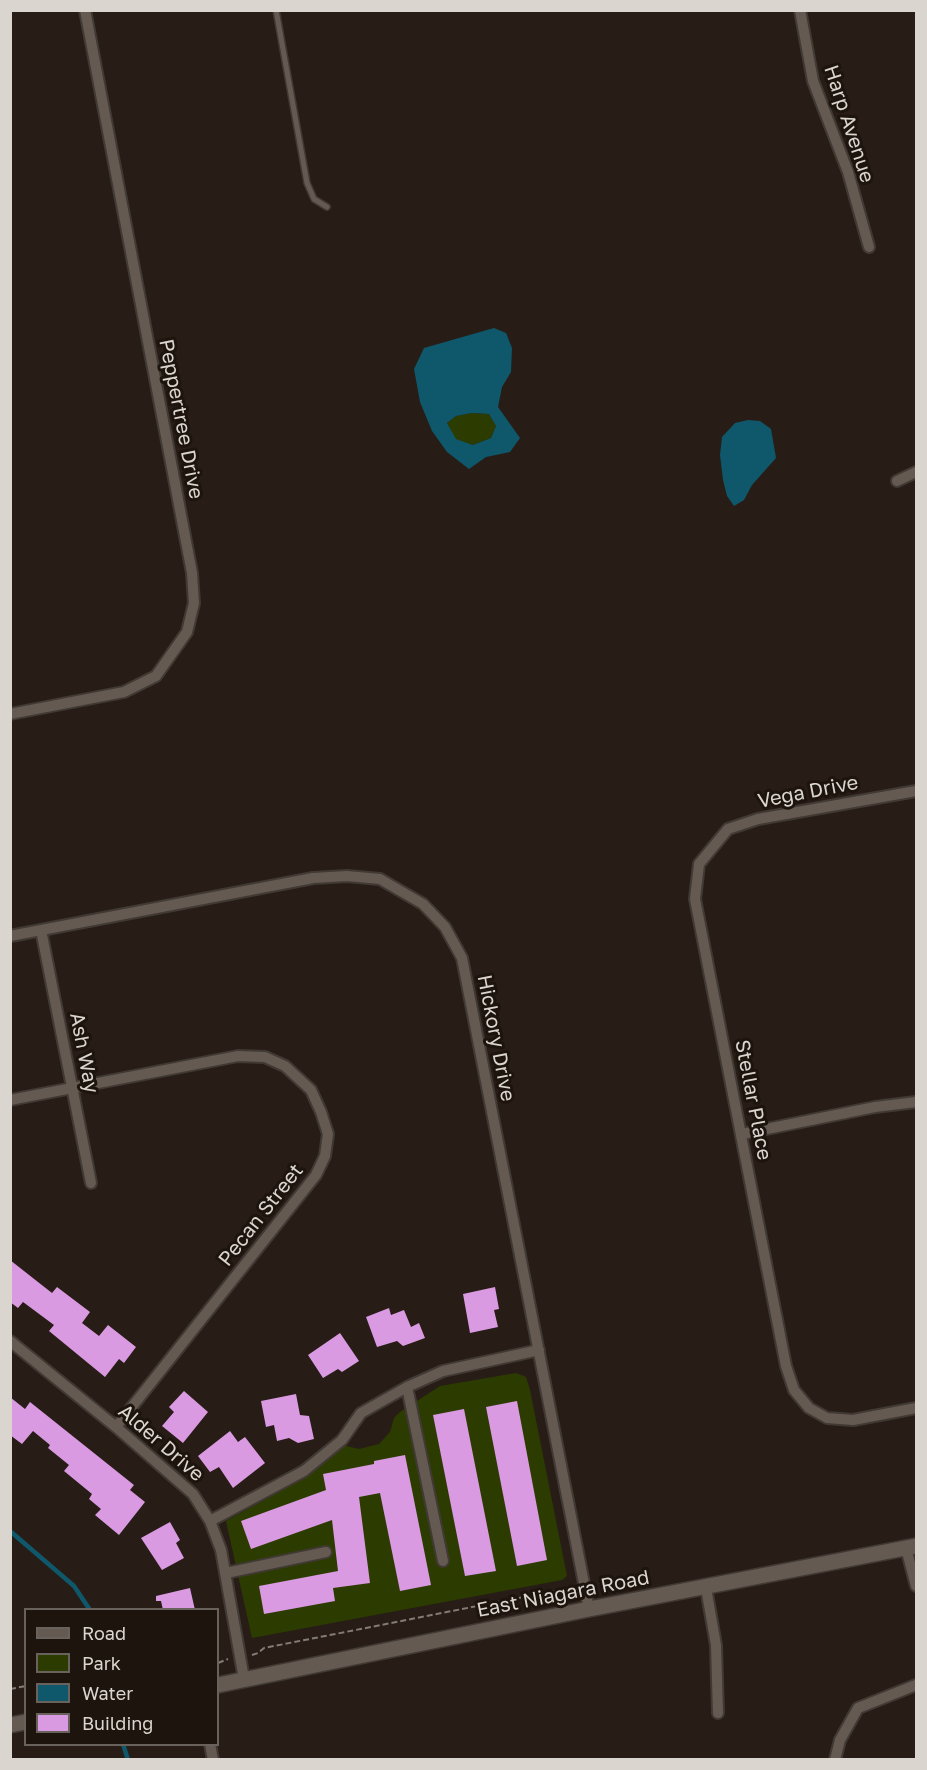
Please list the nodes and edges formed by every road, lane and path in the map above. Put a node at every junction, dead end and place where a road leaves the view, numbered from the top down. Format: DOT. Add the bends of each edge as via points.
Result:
graph roads {
  1 [pos="85,10"];
  2 [pos="276,10"];
  3 [pos="800,10"];
  4 [pos="327,207"];
  5 [pos="868,248"];
  6 [pos="916,472"];
  7 [pos="897,481"];
  8 [pos="10,714"];
  9 [pos="916,790"];
  10 [pos="713,844"];
  11 [pos="41,930"];
  12 [pos="10,936"];
  13 [pos="72,1088"];
  14 [pos="10,1100"];
  15 [pos="916,1102"];
  16 [pos="742,1134"];
  17 [pos="91,1183"];
  18 [pos="10,1341"];
  19 [pos="539,1350"];
  20 [pos="407,1387"];
  21 [pos="916,1408"];
  22 [pos="116,1427"];
  23 [pos="210,1521"];
  24 [pos="911,1547"];
  25 [pos="326,1552"];
  26 [pos="443,1561"];
  27 [pos="226,1573"];
  28 [pos="600,1583"];
  29 [pos="916,1586"];
  30 [pos="569,1588"];
  31 [pos="706,1588"];
  32 [pos="619,1589"];
  33 [pos="589,1609"];
  34 [pos="264,1648"];
  35 [pos="244,1679"];
  36 [pos="219,1684"];
  37 [pos="916,1685"];
  38 [pos="718,1713"];
  39 [pos="835,1760"];
  1 -- 8 [label="street, Peppertree Drive" via="190,562 194,603 188,632 156,676 124,692"];
  2 -- 4 [label="lane" via="307,183 314,199"];
  3 -- 5 [label="street, Harp Avenue" via="813,81 848,172"];
  6 -- 7 [label="street"];
  9 -- 10 [label="street, Vega Drive" via="758,819 728,829"];
  10 -- 16 [label="street, Stellar Place" via="699,864 695,899"];
  11 -- 12 [label="street, Hickory Drive"];
  11 -- 13 [label="street, Ash Way"];
  11 -- 19 [label="street, Hickory Drive" via="313,878 380,879 423,904 445,927 462,958"];
  13 -- 14 [label="street, Pecan Street"];
  13 -- 17 [label="street, Ash Way"];
  13 -- 22 [label="street, Pecan Street" via="238,1056 264,1057 285,1066 311,1090 328,1134 325,1156 316,1175"];
  15 -- 16 [label="street"];
  16 -- 21 [label="street, Stellar Place" via="786,1366 794,1390 809,1408 827,1418 853,1420"];
  18 -- 22 [label="street, Alder Drive"];
  19 -- 20 [label="street" via="443,1371"];
  19 -- 33 [label="street, Hickory Drive"];
  20 -- 23 [label="street" via="361,1413 342,1440 303,1471"];
  20 -- 26 [label="street"];
  22 -- 23 [label="street, Alder Drive" via="194,1494"];
  23 -- 27 [label="street, Alder Drive"];
  24 -- 29 [label="street"];
  24 -- 31 [label="street, East Niagara Road"];
  25 -- 27 [label="street"];
  27 -- 35 [label="street, Alder Drive"];
  28 -- 32 [label="path" via="610,1590"];
  30 -- 34 [label="path"];
  31 -- 33 [label="street, East Niagara Road"];
  31 -- 38 [label="street" via="716,1645"];
  33 -- 35 [label="street, East Niagara Road"];
  35 -- 36 [label="street, East Niagara Road"];
  37 -- 39 [label="street" via="858,1708 840,1740"];
}
